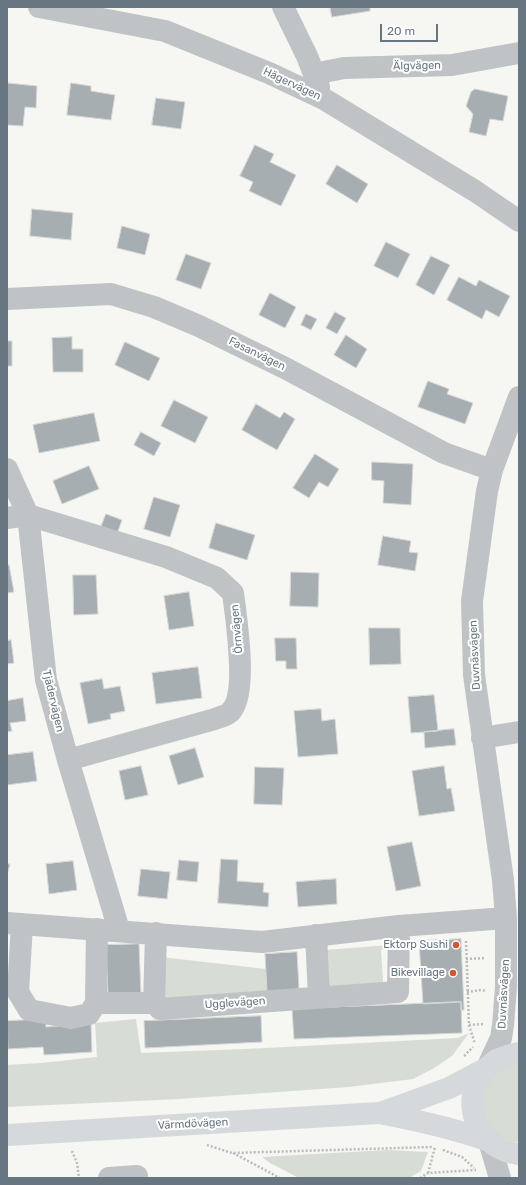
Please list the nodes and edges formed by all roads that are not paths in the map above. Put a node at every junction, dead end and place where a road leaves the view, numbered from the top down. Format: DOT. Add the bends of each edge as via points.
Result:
graph roads {
  1 [pos="40,7"];
  2 [pos="283,7"];
  3 [pos="519,53"];
  4 [pos="314,74"];
  5 [pos="324,99"];
  6 [pos="519,221"];
  7 [pos="7,299"];
  8 [pos="519,397"];
  9 [pos="7,468"];
  10 [pos="492,470"];
  11 [pos="17,516"];
  12 [pos="519,732"];
  13 [pos="482,738"];
  14 [pos="68,760"];
  15 [pos="506,918"];
  16 [pos="15,924"];
  17 [pos="399,926"];
  18 [pos="97,929"];
  19 [pos="119,930"];
  20 [pos="156,933"];
  21 [pos="316,935"];
  22 [pos="519,979"];
  23 [pos="12,992"];
  24 [pos="319,997"];
  25 [pos="96,1003"];
  26 [pos="154,1003"];
  27 [pos="519,1053"];
  28 [pos="486,1068"];
  29 [pos="379,1113"];
  30 [pos="7,1135"];
  31 [pos="489,1141"];
  32 [pos="519,1154"];
  33 [pos="500,1177"];
  34 [pos="109,1178"];
  35 [pos="141,1178"];
  1 -- 5 [label="street, Hägervägen" via="165,31 269,73"];
  2 -- 4 [label="street"];
  3 -- 4 [label="street, Älgvägen" via="452,65 344,68"];
  4 -- 5 [label="street"];
  5 -- 6 [label="street, Hägervägen" via="475,191"];
  7 -- 10 [label="street, Fasanvägen" via="111,294 154,307 285,368 444,453"];
  8 -- 10 [label="street, Duvnäsvägen"];
  9 -- 11 [label="street, Tjädervägen"];
  10 -- 13 [label="street, Duvnäsvägen" via="472,601 474,675"];
  11 -- 14 [label="street, Tjädervägen" via="46,680"];
  11 -- 14 [label="street, Örnvägen" via="166,557 217,578 233,593 240,688 230,712 215,719"];
  12 -- 13 [label="street"];
  13 -- 15 [label="street, Duvnäsvägen" via="503,880"];
  14 -- 19 [label="street, Tjädervägen"];
  15 -- 17 [label="street"];
  15 -- 22 [label="street, Duvnäsvägen"];
  15 -- 28 [label="street, Duvnäsvägen" via="503,1025"];
  16 -- 18 [label="street"];
  16 -- 23 [label="street"];
  17 -- 21 [label="street"];
  17 -- 24 [label="street, Ugglevägen" via="398,992"];
  18 -- 19 [label="street"];
  18 -- 25 [label="street"];
  19 -- 20 [label="street"];
  20 -- 21 [label="street" via="262,942"];
  20 -- 26 [label="street"];
  21 -- 24 [label="street"];
  23 -- 25 [label="street" via="29,1010 71,1018 89,1014"];
  24 -- 26 [label="street, Ugglevägen" via="160,1009"];
  25 -- 26 [label="street, Ugglevägen"];
  27 -- 28 [label="main road, Värmdövägen" via="502,1058"];
  28 -- 29 [label="main road, Värmdövägen" via="449,1088"];
  28 -- 31 [label="main road, Värmdövägen" via="474,1089 472,1108 475,1122"];
  29 -- 30 [label="main road, Värmdövägen"];
  29 -- 31 [label="main road, Värmdövägen" via="434,1124"];
  31 -- 32 [label="main road, Värmdövägen" via="500,1149"];
  31 -- 33 [label="street"];
  34 -- 35 [label="street"];
}
